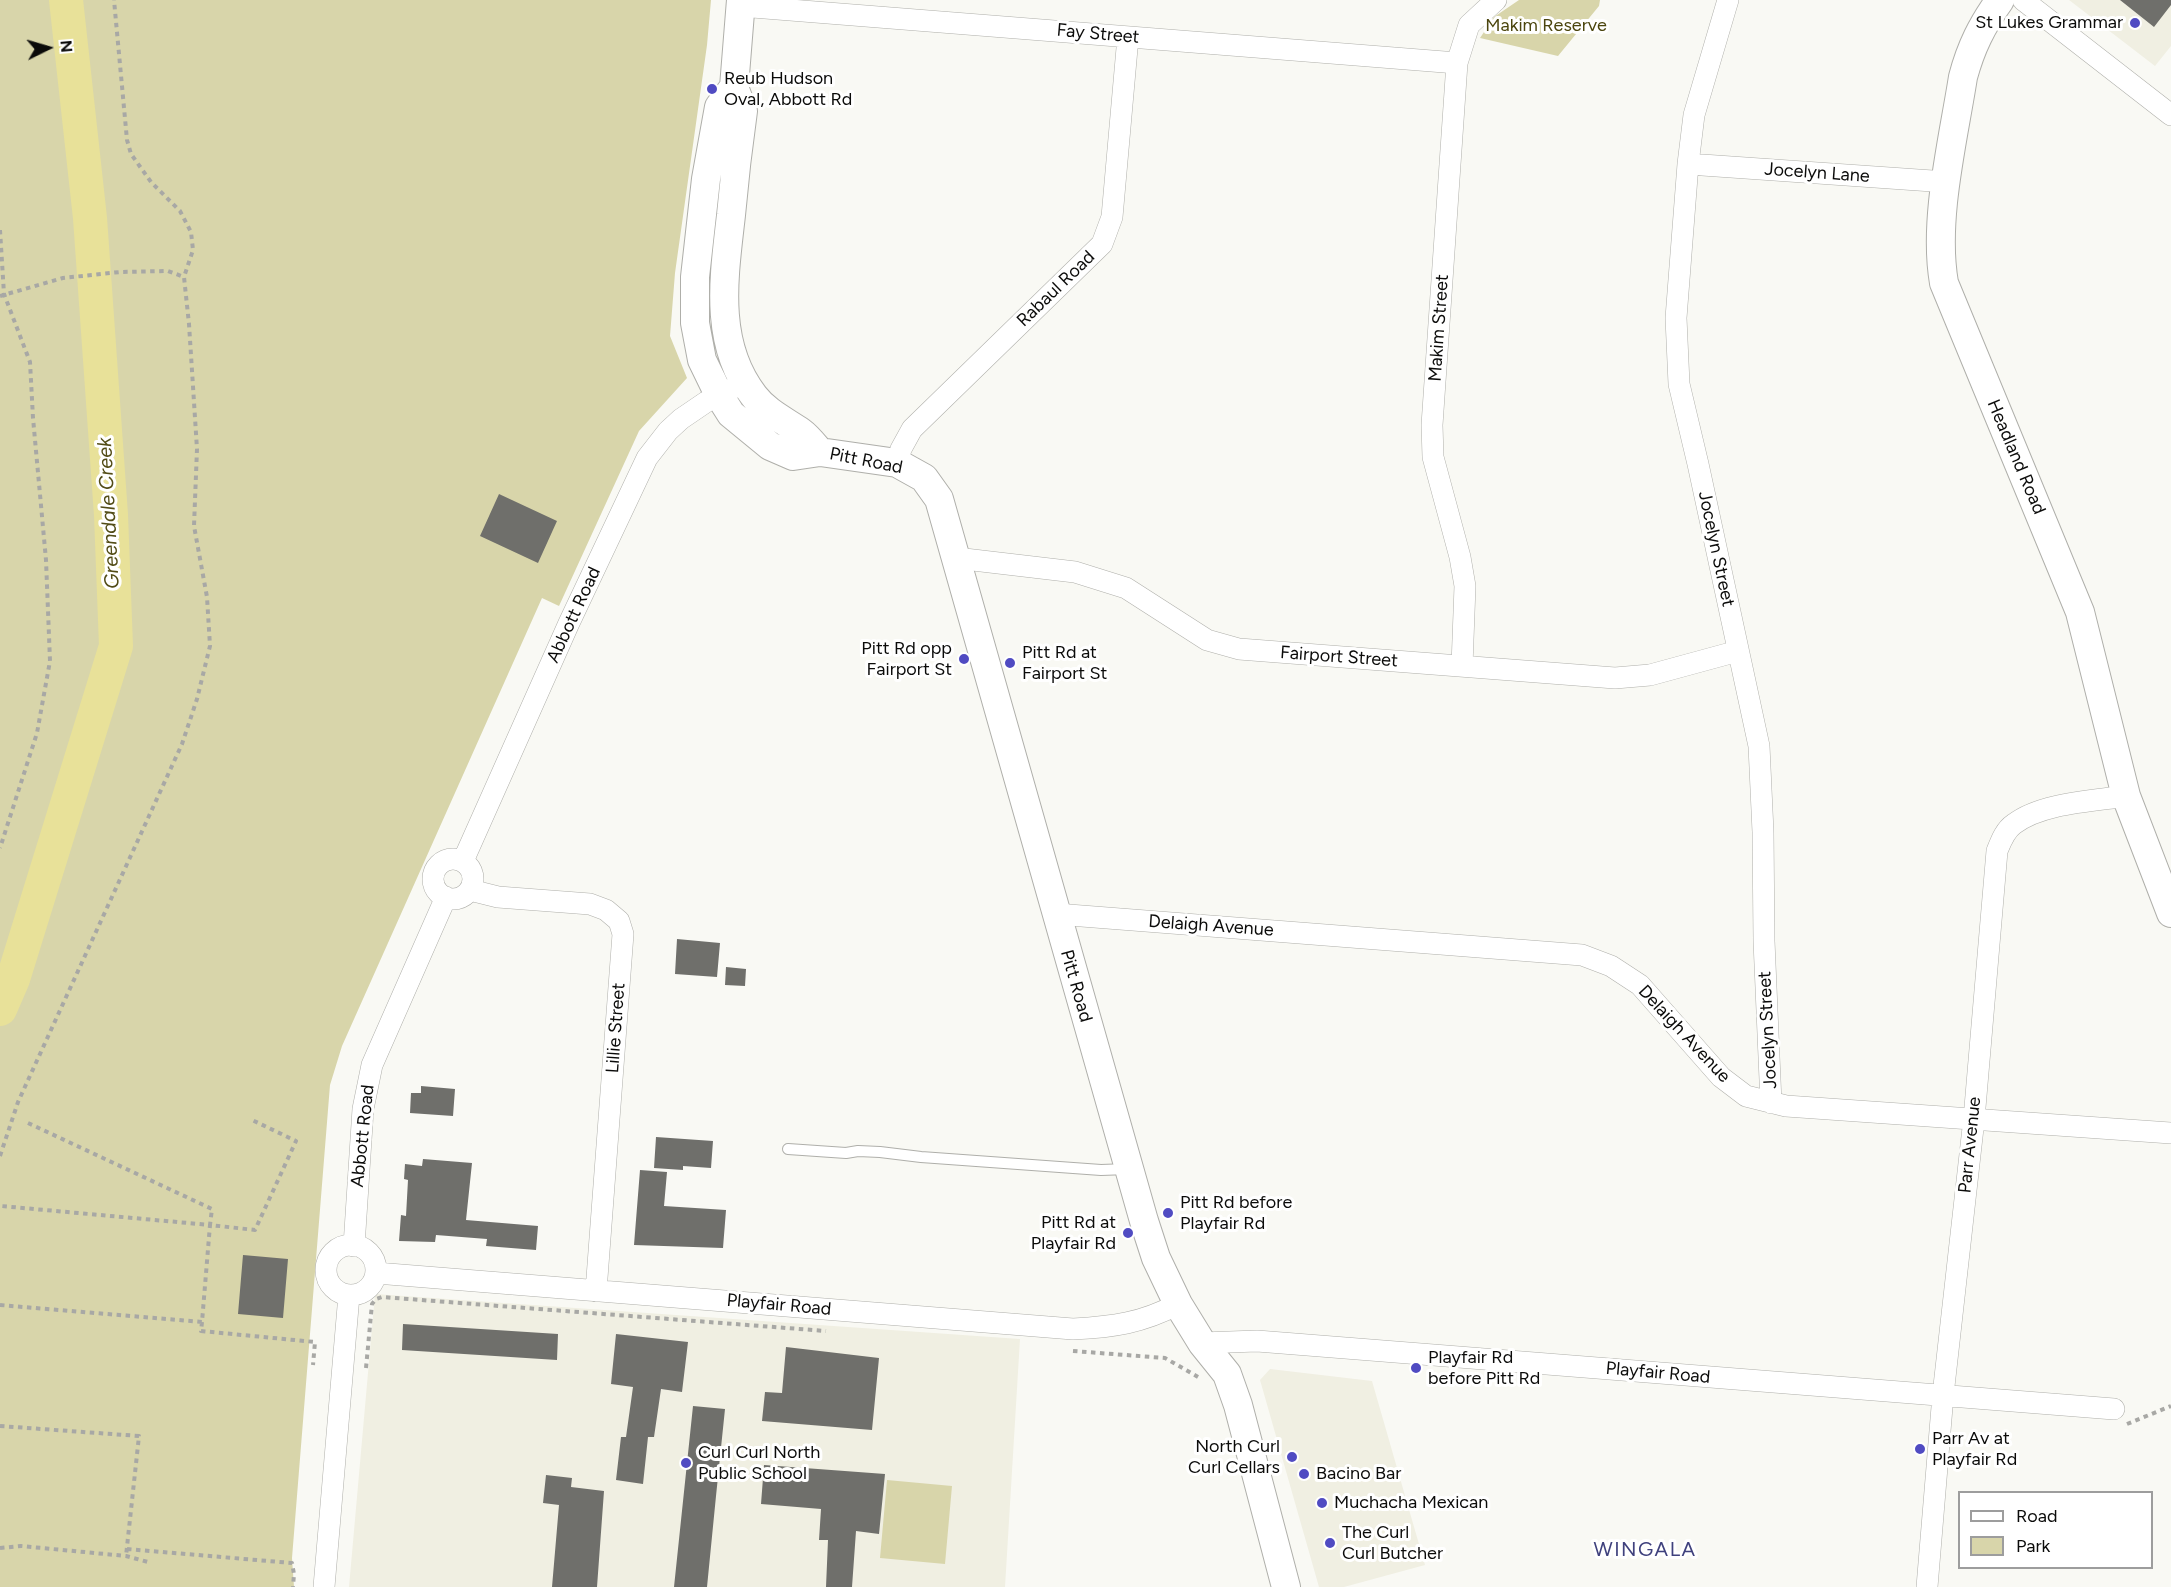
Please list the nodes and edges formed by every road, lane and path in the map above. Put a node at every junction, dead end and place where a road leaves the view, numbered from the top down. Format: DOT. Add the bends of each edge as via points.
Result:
graph roads {
  1 [pos="114,0"];
  2 [pos="1496,0"];
  3 [pos="1728,0"];
  4 [pos="2000,0"];
  5 [pos="2023,0"];
  6 [pos="741,3"];
  7 [pos="1128,37"];
  8 [pos="1457,63"];
  9 [pos="734,87"];
  10 [pos="2168,105"];
  11 [pos="1688,164"];
  12 [pos="1947,182"];
  13 [pos="0,230"];
  14 [pos="184,277"];
  15 [pos="2,295"];
  16 [pos="745,382"];
  17 [pos="719,395"];
  18 [pos="820,452"];
  19 [pos="897,463"];
  20 [pos="956,558"];
  21 [pos="1738,651"];
  22 [pos="1462,666"];
  23 [pos="2126,796"];
  24 [pos="0,848"];
  25 [pos="463,861"];
  26 [pos="470,890"];
  27 [pos="446,897"];
  28 [pos="2171,913"];
  29 [pos="1056,914"];
  30 [pos="1771,1103"];
  31 [pos="250,1119"];
  32 [pos="1974,1119"];
  33 [pos="28,1123"];
  34 [pos="2171,1133"];
  35 [pos="788,1149"];
  36 [pos="0,1156"];
  37 [pos="1129,1169"];
  38 [pos="1,1206"];
  39 [pos="210,1225"];
  40 [pos="354,1246"];
  41 [pos="376,1273"];
  42 [pos="596,1291"];
  43 [pos="349,1295"];
  44 [pos="1178,1304"];
  45 [pos="0,1305"];
  46 [pos="202,1322"];
  47 [pos="828,1332"];
  48 [pos="1202,1343"];
  49 [pos="1064,1350"];
  50 [pos="313,1365"];
  51 [pos="366,1368"];
  52 [pos="1203,1381"];
  53 [pos="1943,1395"];
  54 [pos="2171,1406"];
  55 [pos="2116,1418"];
  56 [pos="0,1426"];
  57 [pos="0,1548"];
  58 [pos="127,1549"];
  59 [pos="126,1556"];
  60 [pos="148,1562"];
  61 [pos="293,1587"];
  62 [pos="324,1587"];
  63 [pos="1286,1587"];
  64 [pos="1927,1587"];
  1 -- 14 [label="path" via="127,140 131,154 151,182 180,211 191,232 193,250"];
  2 -- 8 [label="street, Makim Street" via="1469,25"];
  3 -- 11 [label="street, Jocelyn Street" via="1694,115"];
  4 -- 12 [label="main road, Headland Road" via="1969,54"];
  5 -- 10 [label="street"];
  6 -- 7 [label="street, Fay Street"];
  6 -- 9 [label="main road"];
  7 -- 8 [label="street, Fay Street"];
  7 -- 19 [label="street, Rabaul Road" via="1112,217 1102,244 912,429"];
  8 -- 22 [label="street, Makim Street" via="1432,425 1433,457 1465,586"];
  9 -- 16 [label="main road" via="743,111 724,279 724,320 730,350"];
  9 -- 17 [label="main road" via="719,106 695,277 695,323 702,360"];
  11 -- 12 [label="street, Jocelyn Lane"];
  11 -- 21 [label="street, Jocelyn Street" via="1676,318 1678,384"];
  12 -- 23 [label="main road, Headland Road" via="1940,245 1944,283 2080,612"];
  13 -- 15 [label="path"];
  14 -- 15 [label="path" via="168,271 120,272 63,278"];
  14 -- 36 [label="path" via="197,449 194,526 207,597 210,646 182,744 18,1102"];
  15 -- 24 [label="path" via="30,363 50,662 37,733"];
  16 -- 17 [label="street, Abbott Road"];
  16 -- 18 [label="main road, Pitt Road" via="755,397 803,433"];
  17 -- 18 [label="main road, Pitt Road" via="731,414 770,446 793,456"];
  17 -- 25 [label="street, Abbott Road" via="681,419 647,458"];
  18 -- 19 [label="main road, Pitt Road"];
  19 -- 20 [label="main road, Pitt Road" via="932,486"];
  20 -- 22 [label="street, Fairport Street" via="1076,572 1126,588 1207,640 1239,650"];
  20 -- 29 [label="main road, Pitt Road"];
  21 -- 22 [label="street, Fairport Street" via="1650,675 1615,678"];
  21 -- 30 [label="street, Jocelyn Street" via="1759,746"];
  23 -- 28 [label="main road, Headland Road"];
  23 -- 32 [label="street, Parr Avenue" via="2040,811 2012,824 2003,836 1995,868"];
  25 -- 26 [label="street" via="473,877"];
  25 -- 27 [label="street" via="450,859 435,871 436,889"];
  26 -- 27 [label="street" via="459,898"];
  26 -- 42 [label="street, Lillie Street" via="498,897 591,904 619,921 624,934"];
  27 -- 40 [label="street, Abbott Road" via="372,1065 363,1109"];
  29 -- 30 [label="street, Delaigh Avenue" via="1582,955 1611,966 1640,985 1721,1077 1746,1096"];
  29 -- 37 [label="main road, Pitt Road"];
  30 -- 32 [label="street, Delaigh Avenue"];
  31 -- 39 [label="path" via="296,1141 255,1230"];
  32 -- 34 [label="street, Delaigh Avenue"];
  32 -- 53 [label="street, Parr Avenue"];
  33 -- 39 [label="path" via="212,1209"];
  35 -- 37 [label="lane"];
  37 -- 44 [label="main road, Pitt Road" via="1156,1258"];
  38 -- 39 [label="path"];
  39 -- 46 [label="path"];
  40 -- 41 [label="street" via="368,1252"];
  40 -- 43 [label="street" via="333,1254 327,1268 330,1283"];
  41 -- 42 [label="street, Playfair Road"];
  41 -- 43 [label="street" via="370,1287"];
  42 -- 44 [label="street, Playfair Road" via="1073,1329 1123,1325"];
  43 -- 62 [label="street"];
  44 -- 48 [label="main road, Pitt Road"];
  45 -- 46 [label="path"];
  46 -- 50 [label="path" via="201,1331 315,1342"];
  47 -- 51 [label="path" via="382,1297 372,1304"];
  48 -- 53 [label="street, Playfair Road" via="1257,1341"];
  48 -- 63 [label="main road, Pitt Road" via="1227,1374 1238,1405"];
  49 -- 52 [label="path" via="1165,1358"];
  53 -- 55 [label="street, Playfair Road"];
  53 -- 64 [label="street, Parr Avenue"];
  54 -- 55 [label="path"];
  56 -- 58 [label="path" via="139,1436"];
  57 -- 59 [label="path" via="21,1546"];
  58 -- 59 [label="path"];
  58 -- 61 [label="path" via="292,1563"];
  59 -- 60 [label="path"];
}
